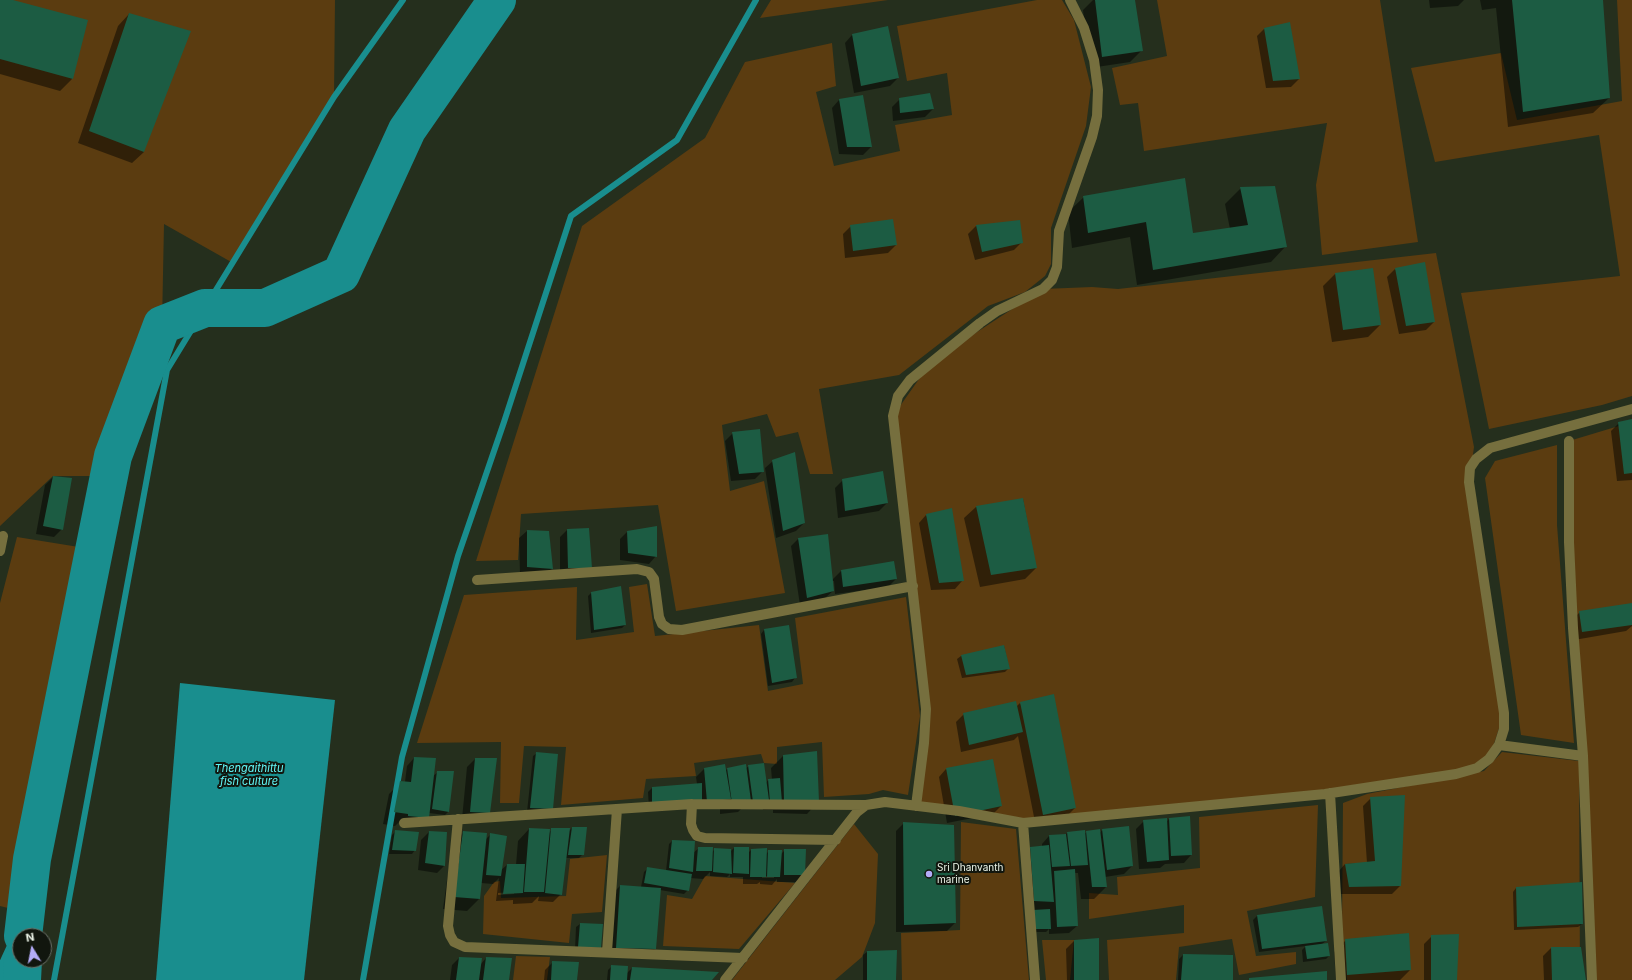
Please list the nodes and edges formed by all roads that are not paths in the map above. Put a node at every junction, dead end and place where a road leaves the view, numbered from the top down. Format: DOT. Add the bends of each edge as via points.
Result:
graph roads {
  1 [pos="1070,0"];
  2 [pos="1632,409"];
  3 [pos="1569,441"];
  4 [pos="3,536"];
  5 [pos="0,551"];
  6 [pos="478,580"];
  7 [pos="913,586"];
  8 [pos="1499,745"];
  9 [pos="1583,756"];
  10 [pos="1330,793"];
  11 [pos="692,804"];
  12 [pos="866,805"];
  13 [pos="916,806"];
  14 [pos="618,809"];
  15 [pos="458,819"];
  16 [pos="404,823"];
  17 [pos="1023,823"];
  18 [pos="836,840"];
  19 [pos="607,952"];
  20 [pos="743,958"];
  21 [pos="725,980"];
  22 [pos="1035,980"];
  23 [pos="1341,980"];
  24 [pos="1592,980"];
  1 -- 7 [label="street" via="1084,28 1094,60 1098,90 1097,116 1092,138 1059,231 1056,267 1052,280 1043,289 997,311 980,323 910,380 898,396 894,416"];
  2 -- 8 [label="street" via="1490,448 1476,459 1470,468 1469,482 1504,713 1504,729"];
  3 -- 9 [label="street" via="1569,550"];
  4 -- 5 [label="street"];
  6 -- 7 [label="street" via="637,569 649,572 654,578 662,624 669,629 682,630"];
  7 -- 13 [label="street" via="926,709"];
  8 -- 9 [label="street"];
  8 -- 10 [label="street" via="1489,759 1476,768 1456,774"];
  9 -- 24 [label="street"];
  10 -- 17 [label="street"];
  10 -- 23 [label="street"];
  11 -- 12 [label="street"];
  11 -- 14 [label="street"];
  11 -- 18 [label="street" via="692,824 697,836"];
  12 -- 13 [label="street" via="886,802"];
  12 -- 18 [label="street" via="857,812"];
  13 -- 17 [label="street"];
  14 -- 15 [label="street"];
  14 -- 19 [label="street"];
  15 -- 16 [label="street"];
  15 -- 19 [label="street" via="448,926 454,942 465,947"];
  17 -- 22 [label="street"];
  18 -- 20 [label="street"];
  19 -- 20 [label="street"];
  20 -- 21 [label="street"];
}
